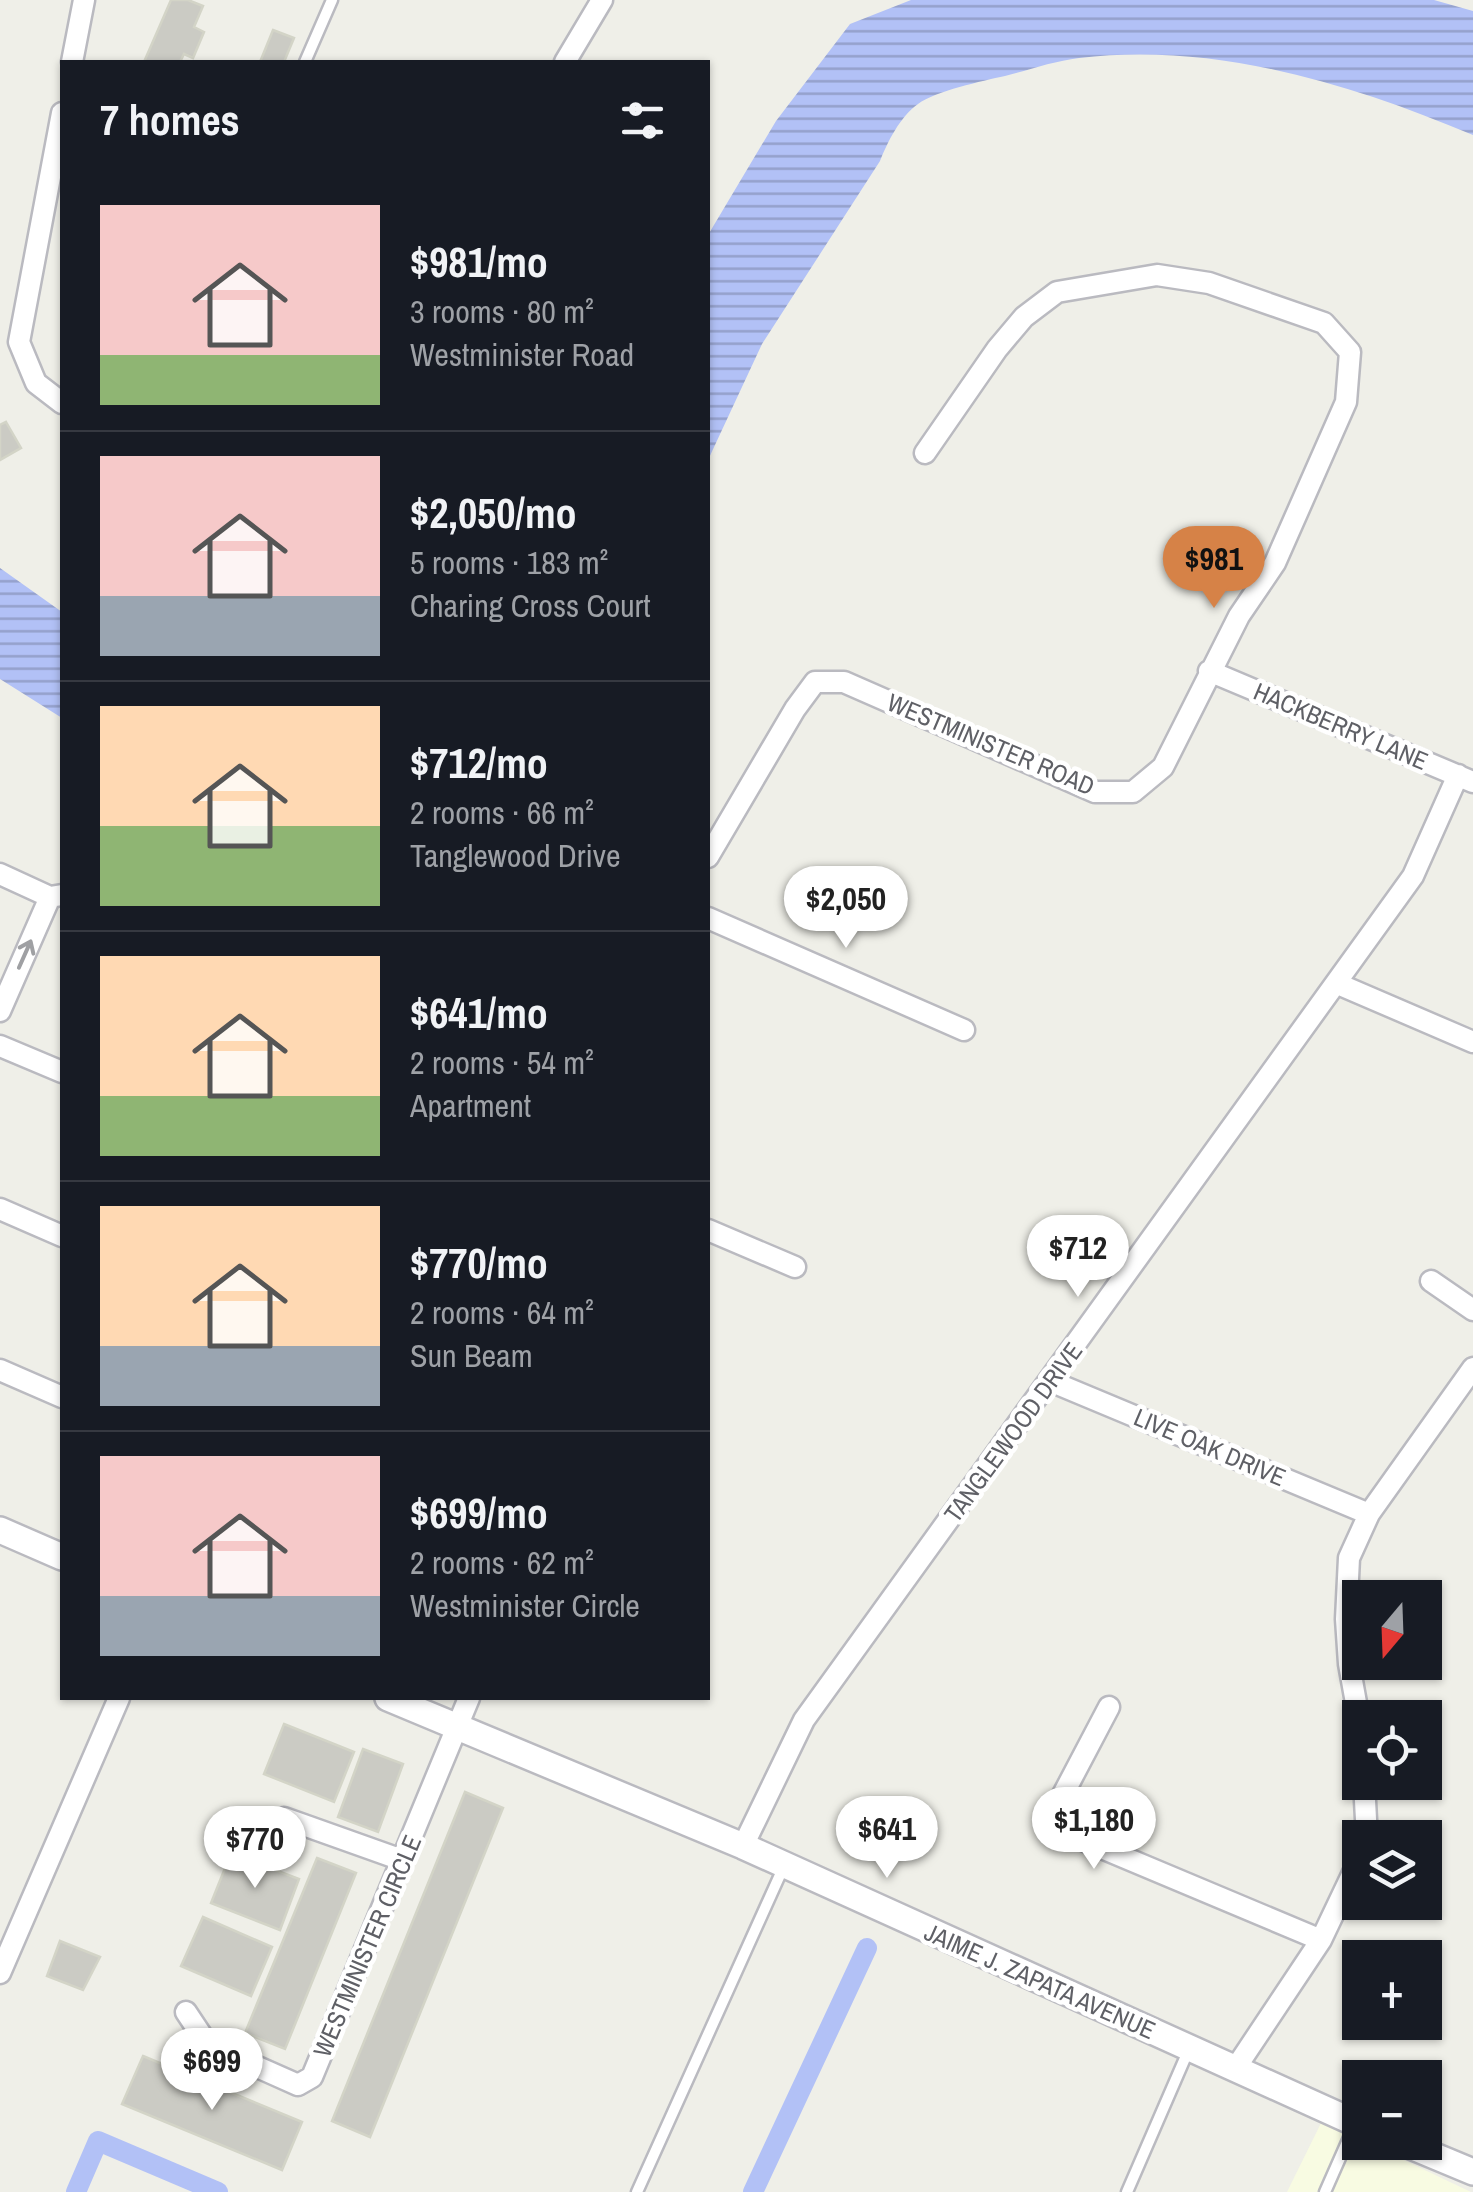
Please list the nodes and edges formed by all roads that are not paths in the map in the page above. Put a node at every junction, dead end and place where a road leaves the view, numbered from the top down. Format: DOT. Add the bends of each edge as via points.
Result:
graph roads {
  1 [pos="84,0"];
  2 [pos="332,0"];
  3 [pos="602,0"];
  4 [pos="72,60"];
  5 [pos="306,60"];
  6 [pos="566,60"];
  7 [pos="60,124"];
  8 [pos="60,402"];
  9 [pos="925,453"];
  10 [pos="1209,672"];
  11 [pos="1466,778"];
  12 [pos="710,854"];
  13 [pos="0,874"];
  14 [pos="56,896"];
  15 [pos="710,919"];
  16 [pos="1338,984"];
  17 [pos="0,1011"];
  18 [pos="964,1030"];
  19 [pos="1473,1042"];
  20 [pos="0,1046"];
  21 [pos="60,1071"];
  22 [pos="0,1209"];
  23 [pos="710,1231"];
  24 [pos="60,1235"];
  25 [pos="794,1267"];
  26 [pos="1431,1280"];
  27 [pos="1473,1310"];
  28 [pos="1473,1368"];
  29 [pos="0,1370"];
  30 [pos="1050,1381"];
  31 [pos="60,1396"];
  32 [pos="1369,1514"];
  33 [pos="0,1530"];
  34 [pos="60,1556"];
  35 [pos="119,1700"];
  36 [pos="393,1700"];
  37 [pos="468,1700"];
  38 [pos="1355,1700"];
  39 [pos="1109,1707"];
  40 [pos="458,1728"];
  41 [pos="272,1826"];
  42 [pos="743,1846"];
  43 [pos="402,1860"];
  44 [pos="784,1865"];
  45 [pos="1342,1896"];
  46 [pos="1321,1940"];
  47 [pos="0,1973"];
  48 [pos="186,2012"];
  49 [pos="1189,2048"];
  50 [pos="1235,2070"];
  51 [pos="1342,2117"];
  52 [pos="1342,2158"];
  53 [pos="1442,2159"];
  54 [pos="1473,2172"];
  55 [pos="637,2192"];
  56 [pos="1127,2192"];
  57 [pos="1326,2192"];
  1 -- 4 [label="street"];
  2 -- 5 [label="lane"];
  3 -- 6 [label="street"];
  7 -- 8 [label="street" via="19,342 36,384"];
  9 -- 10 [label="street, WESTMINISTER ROAD" via="1024,316 1057,292 1157,276 1210,283 1324,323 1350,352 1346,402 1275,563"];
  10 -- 11 [label="street, HACKBERRY LANE"];
  10 -- 12 [label="street, WESTMINISTER ROAD" via="1162,768 1134,792 1096,792 844,682 815,682"];
  11 -- 16 [label="street, TANGLEWOOD DRIVE" via="1413,876"];
  13 -- 14 [label="street"];
  17 -- 14 [label="street, one-way"];
  15 -- 18 [label="street"];
  16 -- 19 [label="street"];
  16 -- 30 [label="street, TANGLEWOOD DRIVE"];
  20 -- 21 [label="street"];
  22 -- 24 [label="street"];
  23 -- 25 [label="street"];
  26 -- 27 [label="street"];
  28 -- 32 [label="street"];
  29 -- 31 [label="street"];
  30 -- 32 [label="street, LIVE OAK DRIVE"];
  30 -- 42 [label="street, TANGLEWOOD DRIVE" via="804,1720"];
  32 -- 38 [label="street" via="1348,1558 1346,1619"];
  33 -- 34 [label="street"];
  35 -- 47 [label="street"];
  36 -- 40 [label="street, JAIME J. ZAPATA AVENUE"];
  37 -- 40 [label="street"];
  39 -- 46 [label="street" via="1048,1825"];
  40 -- 42 [label="street, JAIME J. ZAPATA AVENUE"];
  40 -- 43 [label="street, WESTMINISTER CIRCLE"];
  41 -- 43 [label="street" via="284,1818"];
  42 -- 44 [label="street, JAIME J. ZAPATA AVENUE"];
  43 -- 48 [label="street, WESTMINISTER CIRCLE" via="312,2077 298,2084 208,2045"];
  44 -- 49 [label="street, JAIME J. ZAPATA AVENUE"];
  44 -- 55 [label="lane"];
  45 -- 46 [label="street"];
  46 -- 50 [label="street"];
  49 -- 50 [label="street, JAIME J. ZAPATA AVENUE"];
  49 -- 56 [label="lane"];
  50 -- 51 [label="street, JAIME J. ZAPATA AVENUE"];
  52 -- 57 [label="lane"];
  53 -- 54 [label="street"];
}
